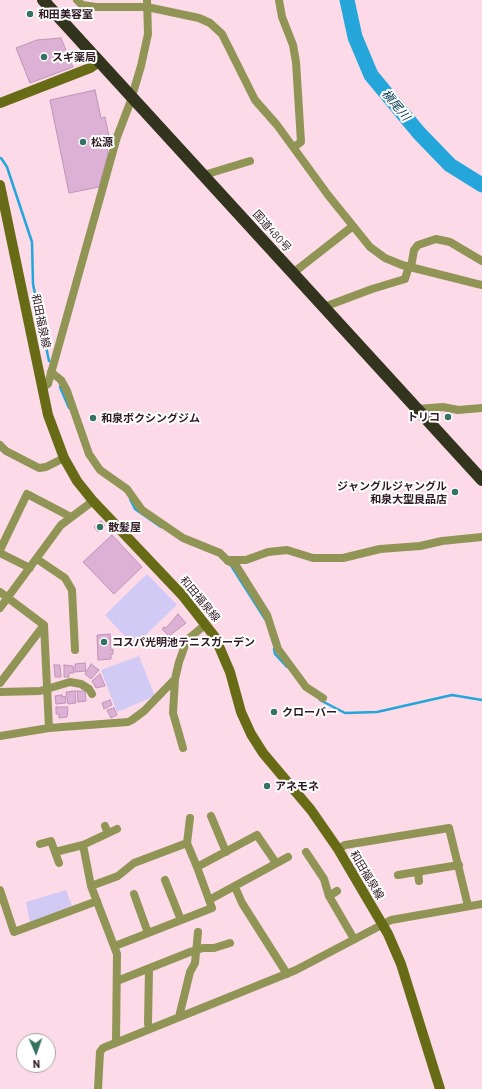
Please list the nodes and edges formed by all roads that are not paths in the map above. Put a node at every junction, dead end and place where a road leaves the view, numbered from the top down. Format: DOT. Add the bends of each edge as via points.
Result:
graph roads {
  1 [pos="43,0"];
  2 [pos="77,0"];
  3 [pos="279,0"];
  4 [pos="147,3"];
  5 [pos="99,62"];
  6 [pos="132,96"];
  7 [pos="0,103"];
  8 [pos="294,147"];
  9 [pos="250,161"];
  10 [pos="204,175"];
  11 [pos="0,185"];
  12 [pos="354,226"];
  13 [pos="482,261"];
  14 [pos="410,267"];
  15 [pos="293,273"];
  16 [pos="482,285"];
  17 [pos="324,307"];
  18 [pos="51,372"];
  19 [pos="43,387"];
  20 [pos="482,408"];
  21 [pos="417,409"];
  22 [pos="0,445"];
  23 [pos="64,458"];
  24 [pos="482,480"];
  25 [pos="93,501"];
  26 [pos="71,517"];
  27 [pos="482,537"];
  28 [pos="0,550"];
  29 [pos="0,553"];
  30 [pos="37,559"];
  31 [pos="227,560"];
  32 [pos="30,568"];
  33 [pos="0,592"];
  34 [pos="8,598"];
  35 [pos="0,608"];
  36 [pos="206,624"];
  37 [pos="44,625"];
  38 [pos="75,650"];
  39 [pos="175,679"];
  40 [pos="0,683"];
  41 [pos="48,689"];
  42 [pos="0,692"];
  43 [pos="92,694"];
  44 [pos="323,698"];
  45 [pos="49,728"];
  46 [pos="0,736"];
  47 [pos="183,748"];
  48 [pos="212,816"];
  49 [pos="190,818"];
  50 [pos="117,829"];
  51 [pos="187,843"];
  52 [pos="40,844"];
  53 [pos="83,845"];
  54 [pos="338,849"];
  55 [pos="55,852"];
  56 [pos="226,852"];
  57 [pos="311,855"];
  58 [pos="288,857"];
  59 [pos="59,863"];
  60 [pos="276,864"];
  61 [pos="459,865"];
  62 [pos="197,868"];
  63 [pos="398,875"];
  64 [pos="165,880"];
  65 [pos="91,886"];
  66 [pos="235,887"];
  67 [pos="0,890"];
  68 [pos="337,891"];
  69 [pos="134,894"];
  70 [pos="329,896"];
  71 [pos="209,900"];
  72 [pos="97,901"];
  73 [pos="482,904"];
  74 [pos="468,906"];
  75 [pos="181,920"];
  76 [pos="382,924"];
  77 [pos="198,932"];
  78 [pos="148,933"];
  79 [pos="354,939"];
  80 [pos="230,943"];
  81 [pos="115,946"];
  82 [pos="197,950"];
  83 [pos="149,969"];
  84 [pos="287,974"];
  85 [pos="117,981"];
  86 [pos="179,1017"];
  87 [pos="150,1029"];
  88 [pos="116,1042"];
  89 [pos="98,1089"];
  90 [pos="440,1089"];
  1 -- 5 [label="highway, 国道480号"];
  2 -- 4 [label="street" via="82,5 96,7"];
  3 -- 8 [label="street" via="296,62 301,142"];
  4 -- 6 [label="street" via="148,34"];
  4 -- 8 [label="street" via="199,18 210,23 222,34 255,100"];
  5 -- 6 [label="highway, 国道480号"];
  5 -- 7 [label="main road" via="90,68"];
  6 -- 10 [label="highway, 国道480号"];
  6 -- 18 [label="street" via="117,138"];
  8 -- 12 [label="street"];
  9 -- 10 [label="street"];
  10 -- 15 [label="highway, 国道480号"];
  11 -- 19 [label="main road, 和田福泉線"];
  12 -- 14 [label="street" via="370,247 385,258"];
  12 -- 15 [label="street"];
  13 -- 14 [label="street" via="450,242 436,239 414,250"];
  14 -- 16 [label="street"];
  14 -- 17 [label="street" via="405,279"];
  15 -- 17 [label="highway, 国道480号"];
  17 -- 21 [label="highway, 国道480号"];
  18 -- 19 [label="street" via="48,384"];
  18 -- 31 [label="street" via="61,380 89,454 100,470 127,489 142,510 183,538 220,552"];
  19 -- 23 [label="main road, 和田福泉線" via="48,415"];
  20 -- 21 [label="street"];
  21 -- 24 [label="highway, 国道480号"];
  22 -- 23 [label="street" via="6,451 38,468"];
  23 -- 25 [label="main road, 和田福泉線" via="77,481"];
  25 -- 26 [label="street"];
  25 -- 36 [label="main road, 和田福泉線"];
  26 -- 28 [label="street" via="27,494"];
  26 -- 30 [label="street" via="61,525"];
  27 -- 31 [label="street" via="380,549 343,558 313,558 287,550 268,552 246,560"];
  29 -- 32 [label="street"];
  30 -- 32 [label="street"];
  30 -- 38 [label="street" via="65,578 72,590"];
  31 -- 44 [label="street" via="235,564 267,615 278,649 306,687"];
  32 -- 34 [label="street"];
  33 -- 34 [label="street"];
  34 -- 35 [label="street"];
  34 -- 37 [label="street"];
  36 -- 39 [label="street" via="187,640 182,649"];
  36 -- 54 [label="main road, 和田福泉線" via="222,651 241,712 251,734"];
  37 -- 40 [label="street"];
  37 -- 41 [label="street"];
  39 -- 45 [label="street" via="144,711 128,722"];
  39 -- 47 [label="street" via="173,713"];
  41 -- 42 [label="street"];
  41 -- 43 [label="street" via="76,682 89,689"];
  41 -- 45 [label="street"];
  45 -- 46 [label="street"];
  48 -- 56 [label="street"];
  49 -- 51 [label="street"];
  50 -- 53 [label="street" via="107,830"];
  51 -- 62 [label="street"];
  51 -- 65 [label="street" via="134,863 118,876"];
  52 -- 55 [label="street" via="51,841"];
  53 -- 55 [label="street"];
  53 -- 65 [label="street"];
  54 -- 61 [label="street" via="345,845 449,828"];
  54 -- 76 [label="main road, 和田福泉線"];
  55 -- 59 [label="street"];
  56 -- 60 [label="street" via="258,835"];
  56 -- 62 [label="street"];
  57 -- 70 [label="street" via="324,879"];
  58 -- 60 [label="street"];
  60 -- 66 [label="street"];
  61 -- 63 [label="street" via="419,876"];
  61 -- 74 [label="street"];
  62 -- 71 [label="street"];
  64 -- 75 [label="street"];
  65 -- 72 [label="street"];
  66 -- 71 [label="street"];
  66 -- 84 [label="street" via="242,903"];
  67 -- 72 [label="street" via="14,932"];
  68 -- 70 [label="street"];
  69 -- 78 [label="street"];
  70 -- 79 [label="street"];
  71 -- 75 [label="street" via="212,908"];
  72 -- 81 [label="street"];
  73 -- 74 [label="street"];
  74 -- 76 [label="street" via="391,920"];
  75 -- 78 [label="street"];
  76 -- 79 [label="street"];
  76 -- 90 [label="main road, 和田福泉線" via="401,964"];
  77 -- 82 [label="street"];
  78 -- 81 [label="street"];
  79 -- 84 [label="street"];
  80 -- 82 [label="street"];
  81 -- 85 [label="street"];
  82 -- 83 [label="street"];
  82 -- 86 [label="street"];
  83 -- 85 [label="street"];
  83 -- 87 [label="street"];
  84 -- 86 [label="street"];
  85 -- 88 [label="street"];
  86 -- 87 [label="street"];
  87 -- 88 [label="street"];
  88 -- 89 [label="street" via="100,1052"];
}
